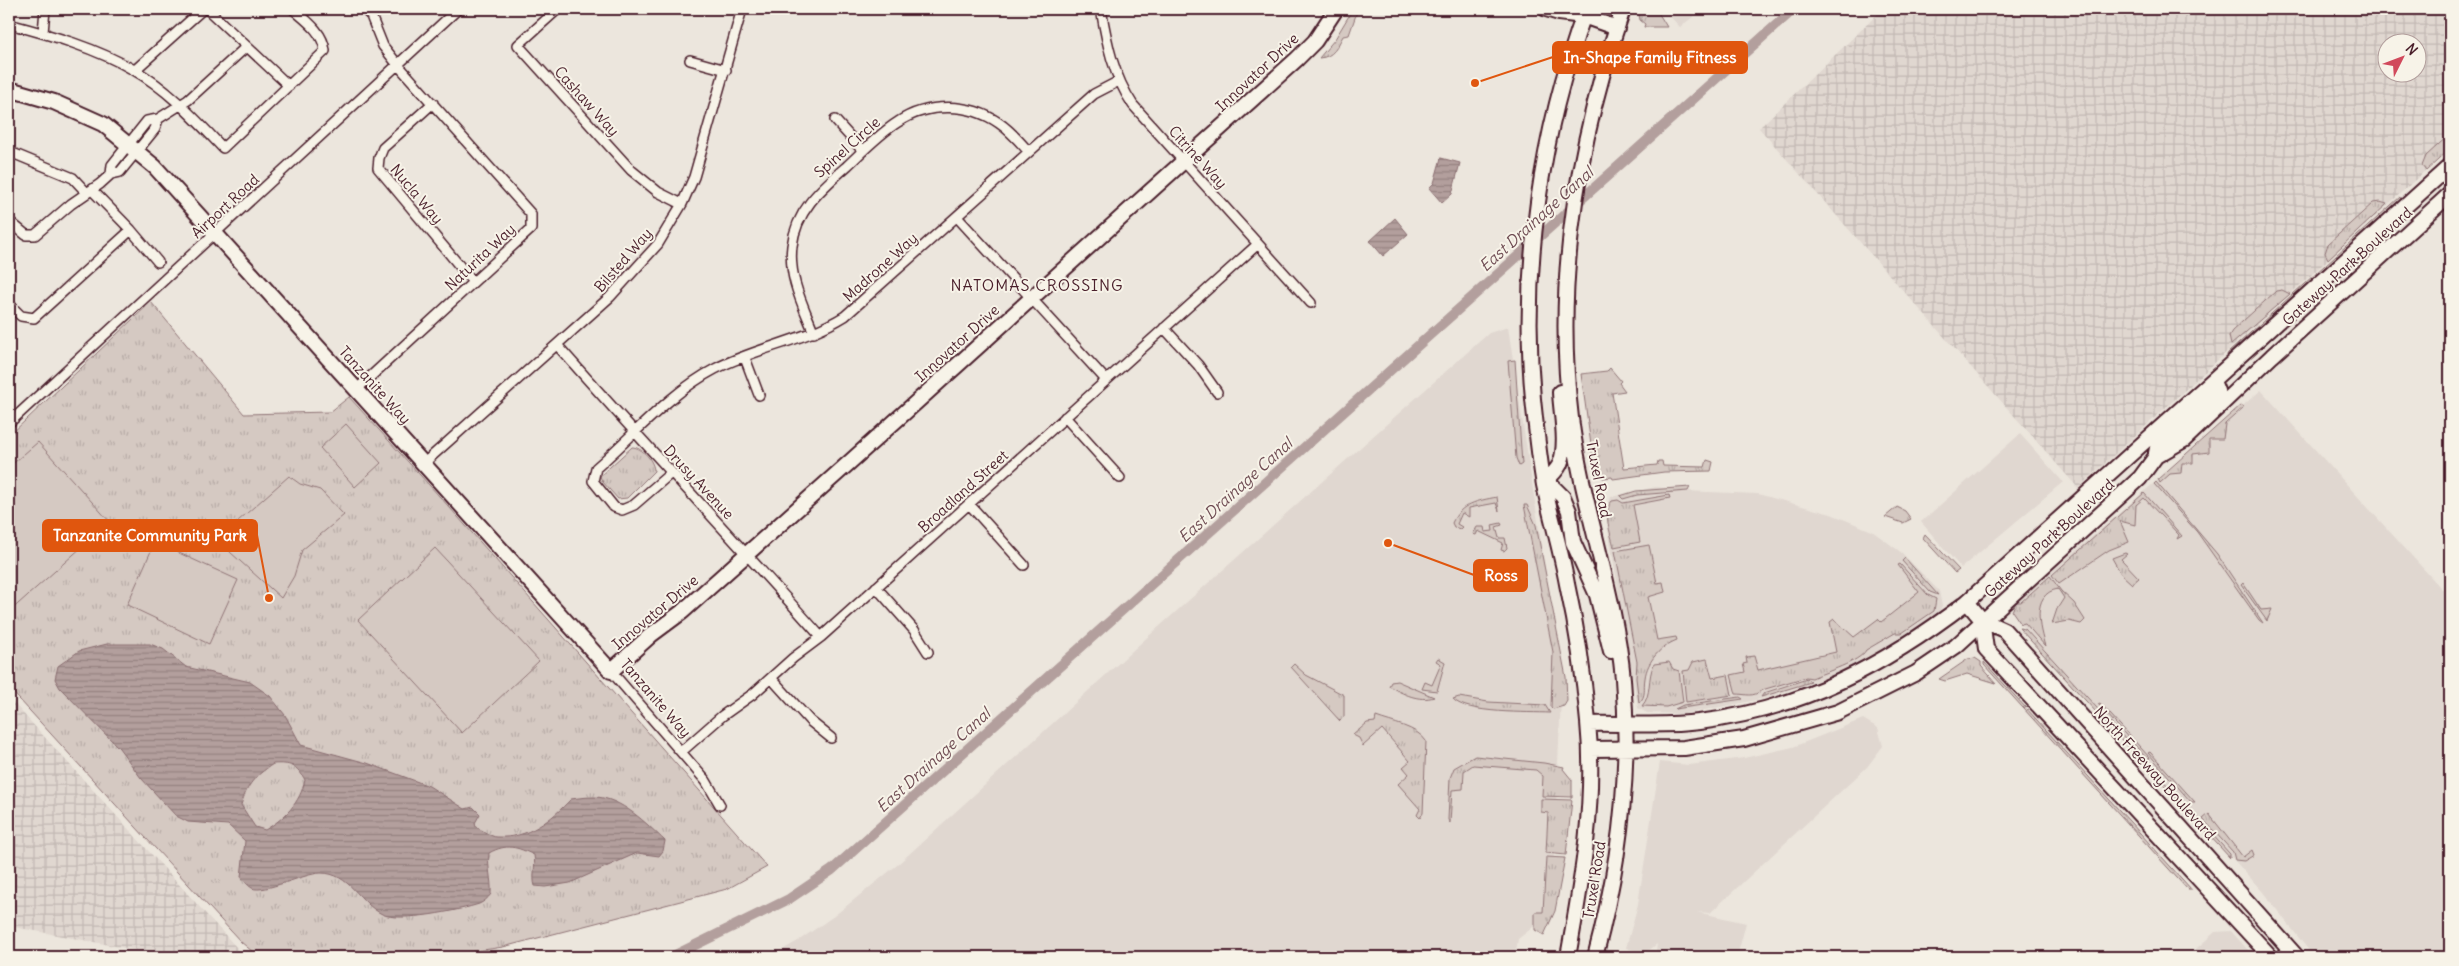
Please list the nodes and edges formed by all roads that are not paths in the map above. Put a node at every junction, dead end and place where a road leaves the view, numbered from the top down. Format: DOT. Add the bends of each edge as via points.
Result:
graph roads {
  1 [pos="45,9"];
  2 [pos="203,9"];
  3 [pos="207,9"];
  4 [pos="293,9"];
  5 [pos="364,9"];
  6 [pos="379,9"];
  7 [pos="458,9"];
  8 [pos="558,9"];
  9 [pos="742,9"];
  10 [pos="1101,9"];
  11 [pos="1336,9"];
  12 [pos="1546,9"];
  13 [pos="1623,9"];
  14 [pos="1581,11"];
  15 [pos="371,16"];
  16 [pos="9,24"];
  17 [pos="1617,28"];
  18 [pos="43,33"];
  19 [pos="246,47"];
  20 [pos="690,60"];
  21 [pos="398,65"];
  22 [pos="135,70"];
  23 [pos="726,70"];
  24 [pos="1119,81"];
  25 [pos="289,86"];
  26 [pos="9,89"];
  27 [pos="433,103"];
  28 [pos="181,104"];
  29 [pos="835,120"];
  30 [pos="133,148"];
  31 [pos="863,151"];
  32 [pos="1029,152"];
  33 [pos="9,153"];
  34 [pos="1184,161"];
  35 [pos="2450,166"];
  36 [pos="90,191"];
  37 [pos="2450,194"];
  38 [pos="682,204"];
  39 [pos="957,217"];
  40 [pos="9,221"];
  41 [pos="131,230"];
  42 [pos="216,233"];
  43 [pos="1258,244"];
  44 [pos="158,262"];
  45 [pos="473,282"];
  46 [pos="1031,299"];
  47 [pos="9,304"];
  48 [pos="1311,304"];
  49 [pos="1566,308"];
  50 [pos="1164,328"];
  51 [pos="814,333"];
  52 [pos="558,346"];
  53 [pos="745,358"];
  54 [pos="1106,380"];
  55 [pos="2213,381"];
  56 [pos="356,389"];
  57 [pos="1217,392"];
  58 [pos="759,395"];
  59 [pos="1065,417"];
  60 [pos="9,423"];
  61 [pos="636,434"];
  62 [pos="2156,456"];
  63 [pos="423,464"];
  64 [pos="671,473"];
  65 [pos="1120,478"];
  66 [pos="1544,482"];
  67 [pos="969,504"];
  68 [pos="747,554"];
  69 [pos="1024,565"];
  70 [pos="876,587"];
  71 [pos="1967,602"];
  72 [pos="1982,620"];
  73 [pos="821,637"];
  74 [pos="928,652"];
  75 [pos="611,671"];
  76 [pos="772,679"];
  77 [pos="1623,695"];
  78 [pos="1625,723"];
  79 [pos="1589,724"];
  80 [pos="832,738"];
  81 [pos="1590,748"];
  82 [pos="1626,749"];
  83 [pos="681,752"];
  84 [pos="720,805"];
  85 [pos="1568,957"];
  86 [pos="1596,957"];
  87 [pos="2271,957"];
  88 [pos="2297,957"];
  1 -- 18 [label="street"];
  2 -- 22 [label="street"];
  3 -- 19 [label="street"];
  4 -- 25 [label="street" via="319,33 325,51"];
  5 -- 15 [label="street"];
  6 -- 15 [label="street"];
  7 -- 21 [label="street, Airport Road"];
  8 -- 38 [label="street, Cashaw Way" via="518,46 630,170 658,192"];
  9 -- 23 [label="street, Bilsted Way"];
  10 -- 24 [label="street, Citrine Way" via="1108,48"];
  11 -- 34 [label="street, Innovator Drive" via="1306,51"];
  12 -- 14 [label="street" via="1559,13"];
  13 -- 17 [label="street, Truxel Road"];
  14 -- 17 [label="street"];
  14 -- 66 [label="street, Truxel Road" via="1549,136 1538,202 1530,351"];
  15 -- 21 [label="street, Naturita Way" via="383,46"];
  16 -- 18 [label="street"];
  17 -- 49 [label="street, Truxel Road" via="1580,167"];
  18 -- 22 [label="street"];
  19 -- 25 [label="street"];
  19 -- 28 [label="street"];
  20 -- 23 [label="street"];
  21 -- 27 [label="street, Naturita Way"];
  21 -- 42 [label="street, Airport Road"];
  22 -- 28 [label="street"];
  23 -- 38 [label="street, Bilsted Way" via="704,150"];
  24 -- 32 [label="street, Madrone Way" via="1094,94"];
  24 -- 34 [label="street, Citrine Way" via="1133,105"];
  25 -- 28 [label="street" via="223,148"];
  26 -- 30 [label="street, Tanzanite Way" via="54,102 103,124"];
  27 -- 45 [label="street, Nucla Way" via="383,148 378,168"];
  27 -- 45 [label="street, Naturita Way" via="530,214 531,229"];
  28 -- 30 [label="street" via="158,120 155,129"];
  29 -- 31 [label="street"];
  30 -- 36 [label="street" via="120,172 111,174"];
  30 -- 42 [label="street, Tanzanite Way"];
  31 -- 32 [label="street, Spinel Circle" via="900,120 944,107 988,116 1010,131"];
  31 -- 51 [label="street, Spinel Circle" via="817,193 794,232 792,274"];
  32 -- 39 [label="street, Madrone Way"];
  33 -- 36 [label="street" via="73,178"];
  34 -- 43 [label="street, Citrine Way"];
  34 -- 46 [label="street, Innovator Drive"];
  35 -- 55 [label="street, Gateway Park Boulevard"];
  36 -- 40 [label="street" via="35,235 26,235"];
  36 -- 41 [label="street"];
  37 -- 62 [label="street, Gateway Park Boulevard" via="2184,440"];
  38 -- 52 [label="street, Bilsted Way" via="658,244 635,271"];
  39 -- 46 [label="street"];
  39 -- 51 [label="street, Madrone Way" via="852,311"];
  41 -- 44 [label="street"];
  41 -- 47 [label="street" via="34,318 21,316"];
  42 -- 56 [label="street, Tanzanite Way"];
  42 -- 60 [label="street, Airport Road"];
  43 -- 48 [label="street, Citrine Way"];
  43 -- 50 [label="street, Broadland Street"];
  45 -- 56 [label="street, Naturita Way"];
  46 -- 54 [label="street"];
  46 -- 68 [label="street, Innovator Drive"];
  49 -- 66 [label="street" via="1559,324 1558,360 1563,448 1560,463"];
  49 -- 77 [label="street, Truxel Road" via="1571,418 1584,496 1608,592"];
  50 -- 54 [label="street, Broadland Street"];
  50 -- 57 [label="street" via="1198,365"];
  51 -- 53 [label="street, Madrone Way"];
  52 -- 61 [label="street, Drusy Avenue"];
  52 -- 63 [label="street, Bilsted Way"];
  53 -- 58 [label="street"];
  53 -- 61 [label="street, Madrone Way" via="698,379"];
  54 -- 59 [label="street, Broadland Street"];
  55 -- 62 [label="street" via="2217,390 2213,397 2157,448"];
  55 -- 71 [label="street, Gateway Park Boulevard"];
  56 -- 63 [label="street, Tanzanite Way"];
  59 -- 65 [label="street"];
  59 -- 67 [label="street, Broadland Street"];
  61 -- 64 [label="street, Drusy Avenue"];
  61 -- 64 [label="street, Madrone Way" via="596,468 593,474 596,487 614,507 622,510 634,505"];
  62 -- 72 [label="street, Gateway Park Boulevard" via="2140,478"];
  63 -- 75 [label="street, Tanzanite Way"];
  64 -- 68 [label="street, Drusy Avenue"];
  66 -- 77 [label="street" via="1563,497 1569,511 1573,542 1597,595"];
  66 -- 79 [label="street, Truxel Road" via="1568,585"];
  67 -- 69 [label="street"];
  67 -- 70 [label="street, Broadland Street"];
  68 -- 73 [label="street, Drusy Avenue"];
  68 -- 75 [label="street, Innovator Drive"];
  70 -- 73 [label="street, Broadland Street"];
  70 -- 74 [label="street" via="914,630"];
  71 -- 72 [label="street, North Freeway Boulevard"];
  71 -- 78 [label="street, Gateway Park Boulevard" via="1902,649 1845,680 1802,698 1759,712 1698,722"];
  72 -- 82 [label="street, Gateway Park Boulevard" via="1956,646 1916,673 1838,712 1744,739 1684,748"];
  72 -- 87 [label="street" via="1986,648"];
  72 -- 88 [label="street, North Freeway Boulevard" via="2004,630"];
  73 -- 76 [label="street, Broadland Street"];
  75 -- 83 [label="street, Tanzanite Way"];
  76 -- 80 [label="street" via="810,721"];
  76 -- 83 [label="street, Broadland Street"];
  77 -- 78 [label="street, Truxel Road"];
  78 -- 79 [label="street, Gateway Park Boulevard"];
  78 -- 82 [label="street, Truxel Road"];
  79 -- 81 [label="street, Truxel Road"];
  81 -- 82 [label="street, Gateway Park Boulevard"];
  81 -- 85 [label="street, Truxel Road" via="1586,856"];
  82 -- 86 [label="street, Truxel Road" via="1624,792 1609,901"];
  83 -- 84 [label="street, Tanzanite Way" via="706,781"];
}
